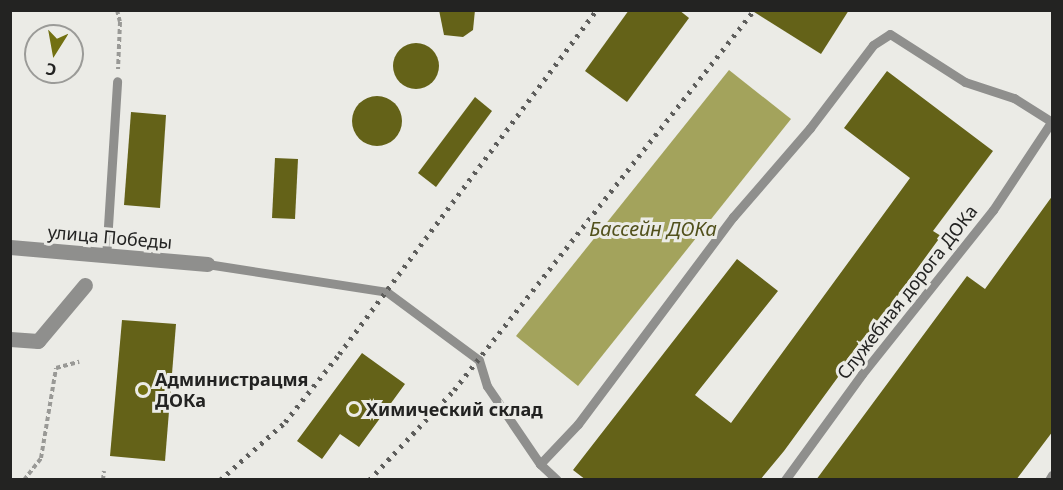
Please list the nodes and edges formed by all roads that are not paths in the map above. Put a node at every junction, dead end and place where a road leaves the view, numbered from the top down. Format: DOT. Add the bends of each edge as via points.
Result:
graph roads {
  1 [pos="117,81"];
  2 [pos="1052,122"];
  3 [pos="10,247"];
  4 [pos="105,258"];
  5 [pos="207,264"];
  6 [pos="86,285"];
  7 [pos="10,339"];
  8 [pos="540,464"];
  9 [pos="1053,475"];
  10 [pos="557,480"];
  11 [pos="785,480"];
  12 [pos="1049,480"];
  1 -- 4 [label="lane"];
  2 -- 8 [label="lane" via="1014,98 965,82 891,34 873,45 810,128 733,217 578,424"];
  2 -- 11 [label="lane, Служебная дорога ДОКа" via="993,210 862,374"];
  3 -- 4 [label="street, улица Победы"];
  4 -- 5 [label="street, улица Победы"];
  5 -- 8 [label="lane" via="387,292 479,360 487,386"];
  6 -- 7 [label="street" via="38,341"];
  8 -- 10 [label="lane"];
  9 -- 12 [label="lane"];
}
